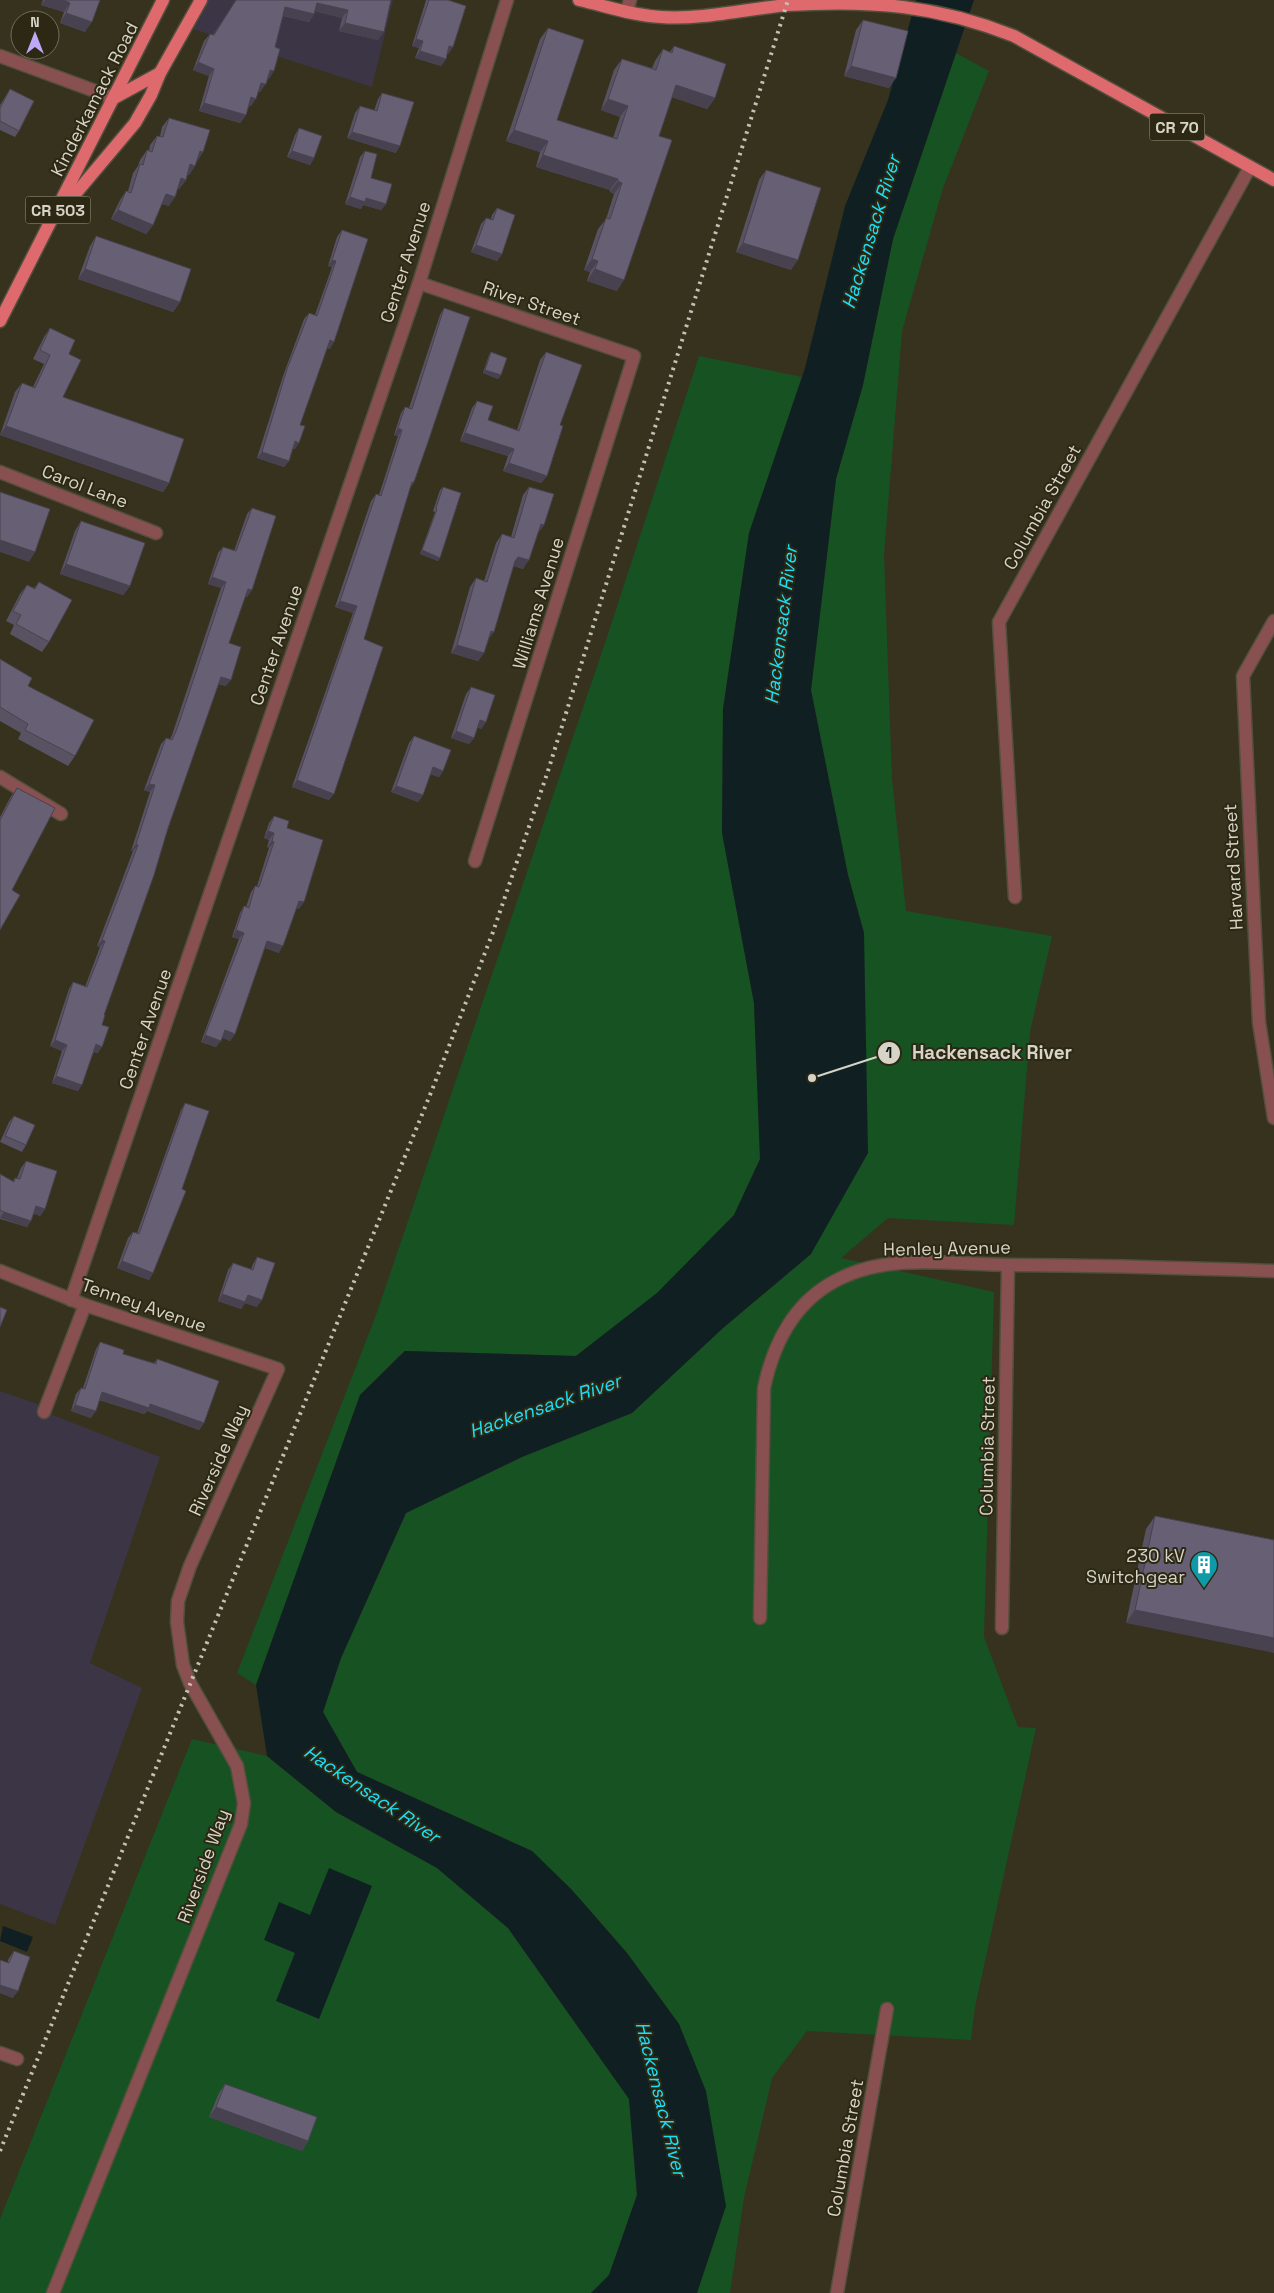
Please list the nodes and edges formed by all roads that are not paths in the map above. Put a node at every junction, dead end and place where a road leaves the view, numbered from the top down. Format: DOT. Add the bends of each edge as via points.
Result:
graph roads {
  1 [pos="163,0"];
  2 [pos="207,0"];
  3 [pos="507,0"];
  4 [pos="579,0"];
  5 [pos="199,5"];
  6 [pos="628,6"];
  7 [pos="0,56"];
  8 [pos="160,73"];
  9 [pos="114,98"];
  10 [pos="1250,167"];
  11 [pos="1274,180"];
  12 [pos="52,222"];
  13 [pos="418,283"];
  14 [pos="0,320"];
  15 [pos="634,356"];
  16 [pos="0,472"];
  17 [pos="156,533"];
  18 [pos="1274,621"];
  19 [pos="0,777"];
  20 [pos="61,814"];
  21 [pos="475,861"];
  22 [pos="1015,897"];
  23 [pos="1274,1118"];
  24 [pos="1008,1265"];
  25 [pos="1274,1270"];
  26 [pos="0,1271"];
  27 [pos="71,1300"];
  28 [pos="85,1305"];
  29 [pos="278,1369"];
  30 [pos="44,1412"];
  31 [pos="760,1618"];
  32 [pos="1002,1628"];
  33 [pos="887,2009"];
  34 [pos="0,2053"];
  35 [pos="17,2059"];
  36 [pos="53,2293"];
  37 [pos="837,2293"];
  1 -- 9 [label="main road, Kinderkamack Road / CR 503"];
  2 -- 5 [label="main road"];
  3 -- 13 [label="street, Center Avenue"];
  4 -- 6 [label="main road, CR 70"];
  5 -- 8 [label="main road"];
  6 -- 10 [label="main road, CR 70" via="662,17 830,2 904,5 975,20 1014,36"];
  7 -- 9 [label="street"];
  8 -- 9 [label="main road"];
  8 -- 12 [label="main road" via="134,123"];
  9 -- 12 [label="main road, Kinderkamack Road / CR 503"];
  10 -- 11 [label="main road, CR 70"];
  10 -- 22 [label="street, Columbia Street" via="999,622"];
  12 -- 14 [label="main road, Kinderkamack Road / CR 503"];
  13 -- 15 [label="street, River Street"];
  13 -- 27 [label="street, Center Avenue"];
  15 -- 21 [label="street, Williams Avenue"];
  16 -- 17 [label="street, Carol Lane"];
  18 -- 23 [label="street, Harvard Street" via="1243,676 1259,1022"];
  19 -- 20 [label="street"];
  24 -- 25 [label="street, Henley Avenue"];
  24 -- 31 [label="street, Henley Avenue" via="904,1263 866,1268 818,1292 789,1322 770,1362 764,1388"];
  24 -- 32 [label="street, Columbia Street"];
  26 -- 27 [label="street, Tenney Avenue"];
  27 -- 28 [label="street, Tenney Avenue"];
  28 -- 29 [label="street, Tenney Avenue"];
  28 -- 30 [label="street"];
  29 -- 36 [label="street, Riverside Way" via="190,1566 178,1601 177,1622 183,1665 237,1766 244,1803 241,1824"];
  33 -- 37 [label="street, Columbia Street"];
  34 -- 35 [label="street"];
}
